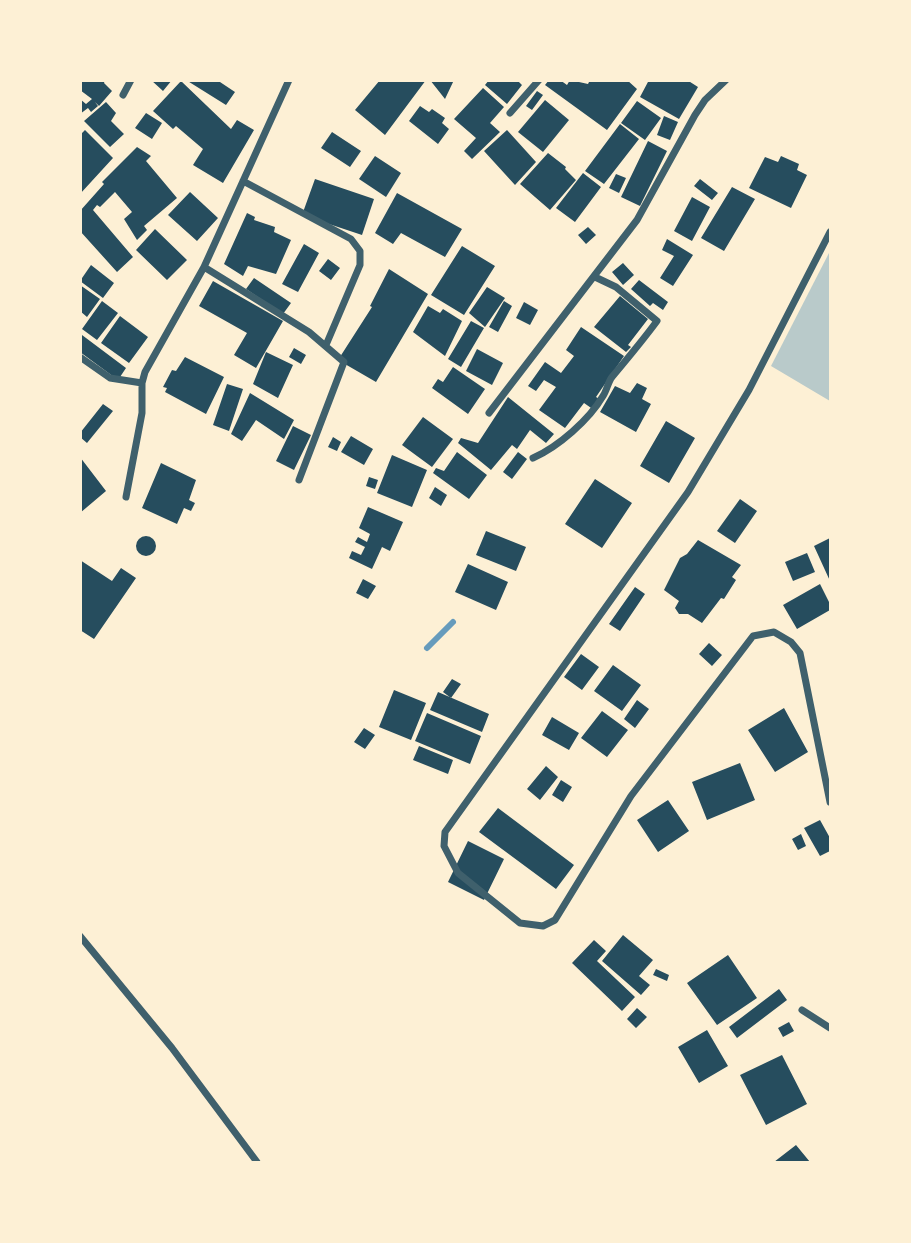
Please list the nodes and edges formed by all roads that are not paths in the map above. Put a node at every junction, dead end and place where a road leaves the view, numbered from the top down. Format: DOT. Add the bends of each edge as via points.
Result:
graph roads {
  1 [pos="131,80"];
  2 [pos="289,80"];
  3 [pos="539,80"];
  4 [pos="726,80"];
  5 [pos="123,95"];
  6 [pos="510,113"];
  7 [pos="243,181"];
  8 [pos="831,232"];
  9 [pos="204,267"];
  10 [pos="595,277"];
  11 [pos="326,345"];
  12 [pos="80,357"];
  13 [pos="142,383"];
  14 [pos="489,413"];
  15 [pos="533,458"];
  16 [pos="299,480"];
  17 [pos="126,497"];
  18 [pos="831,751"];
  19 [pos="820,753"];
  20 [pos="831,802"];
  21 [pos="80,936"];
  22 [pos="802,1010"];
  23 [pos="831,1028"];
  24 [pos="257,1163"];
  1 -- 5 [label="street"];
  2 -- 7 [label="street"];
  3 -- 6 [label="street"];
  4 -- 10 [label="street" via="705,100 643,210"];
  7 -- 9 [label="street"];
  7 -- 11 [label="street" via="351,239 360,251 360,265"];
  8 -- 19 [label="street" via="749,390 688,492 445,832 444,846 458,873 520,923 542,926 555,920 631,796 753,636 774,632 800,653"];
  9 -- 11 [label="street"];
  9 -- 13 [label="street"];
  10 -- 14 [label="street"];
  10 -- 15 [label="street" via="617,287 657,321 610,379 592,411"];
  11 -- 16 [label="street" via="341,357 343,366"];
  12 -- 13 [label="street" via="110,378"];
  13 -- 17 [label="street" via="142,413"];
  18 -- 19 [label="street"];
  19 -- 20 [label="street"];
  21 -- 24 [label="street" via="172,1048"];
  22 -- 23 [label="street"];
}
